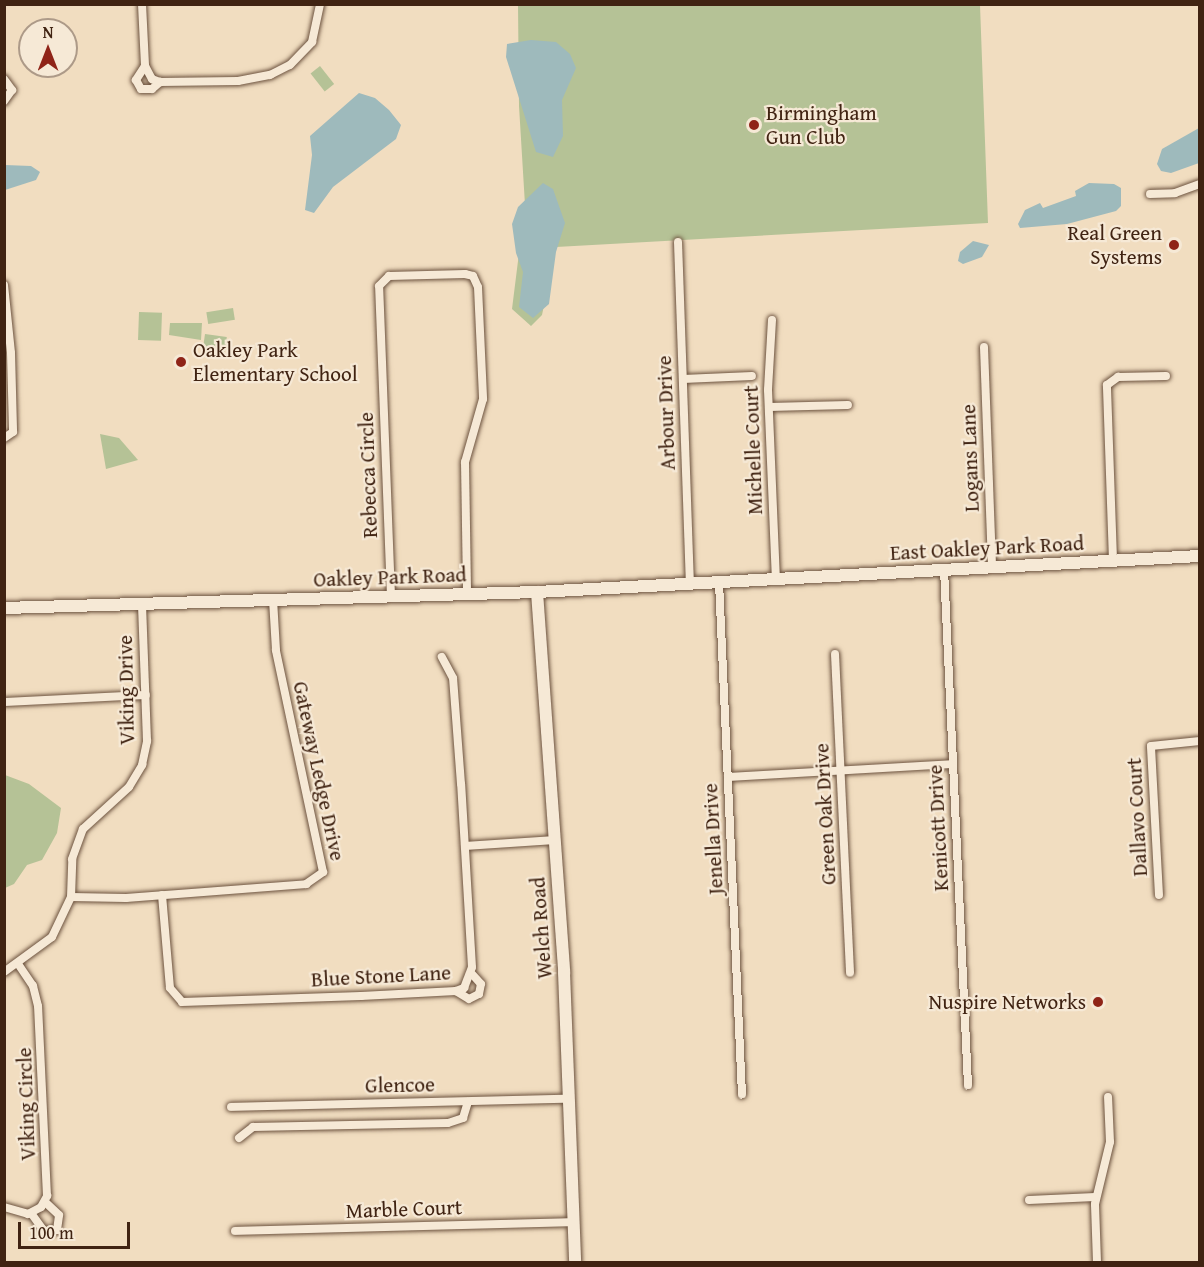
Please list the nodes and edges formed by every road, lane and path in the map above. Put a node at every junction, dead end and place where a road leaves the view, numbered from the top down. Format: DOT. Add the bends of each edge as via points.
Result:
graph roads {
  1 [pos="142,4"];
  2 [pos="320,4"];
  3 [pos="145,66"];
  4 [pos="4,79"];
  5 [pos="156,80"];
  6 [pos="4,101"];
  7 [pos="1200,184"];
  8 [pos="1150,195"];
  9 [pos="678,242"];
  10 [pos="4,285"];
  11 [pos="772,320"];
  12 [pos="984,347"];
  13 [pos="752,376"];
  14 [pos="1166,376"];
  15 [pos="683,379"];
  16 [pos="848,405"];
  17 [pos="769,407"];
  18 [pos="4,438"];
  19 [pos="1200,556"];
  20 [pos="1113,560"];
  21 [pos="993,567"];
  22 [pos="944,570"];
  23 [pos="776,579"];
  24 [pos="719,582"];
  25 [pos="690,584"];
  26 [pos="537,592"];
  27 [pos="467,595"];
  28 [pos="391,596"];
  29 [pos="273,600"];
  30 [pos="142,604"];
  31 [pos="4,608"];
  32 [pos="835,654"];
  33 [pos="442,657"];
  34 [pos="146,695"];
  35 [pos="4,702"];
  36 [pos="1200,741"];
  37 [pos="952,764"];
  38 [pos="841,770"];
  39 [pos="728,777"];
  40 [pos="555,840"];
  41 [pos="465,846"];
  42 [pos="162,895"];
  43 [pos="1158,895"];
  44 [pos="70,897"];
  45 [pos="18,964"];
  46 [pos="4,972"];
  47 [pos="850,973"];
  48 [pos="472,974"];
  49 [pos="456,992"];
  50 [pos="968,1085"];
  51 [pos="742,1094"];
  52 [pos="1108,1097"];
  53 [pos="570,1099"];
  54 [pos="468,1102"];
  55 [pos="231,1107"];
  56 [pos="239,1138"];
  57 [pos="1095,1197"];
  58 [pos="1029,1200"];
  59 [pos="45,1202"];
  60 [pos="4,1207"];
  61 [pos="31,1213"];
  62 [pos="574,1222"];
  63 [pos="235,1232"];
  64 [pos="575,1263"];
  65 [pos="1097,1263"];
  1 -- 3 [label="street"];
  2 -- 5 [label="street" via="312,42 290,65 270,75 238,81"];
  3 -- 5 [label="street"];
  3 -- 5 [label="street" via="137,85 152,89"];
  4 -- 6 [label="street" via="12,90"];
  7 -- 8 [label="street" via="1174,193"];
  9 -- 15 [label="street, Arbour Drive"];
  10 -- 18 [label="street" via="13,432"];
  11 -- 17 [label="street, Michelle Court"];
  12 -- 21 [label="street, Logans Lane"];
  13 -- 15 [label="street"];
  14 -- 20 [label="street" via="1118,377 1107,385"];
  15 -- 25 [label="street, Arbour Drive"];
  16 -- 17 [label="street"];
  17 -- 23 [label="street, Michelle Court"];
  19 -- 20 [label="street, East Oakley Park Road"];
  20 -- 21 [label="street, East Oakley Park Road"];
  21 -- 22 [label="street, East Oakley Park Road"];
  22 -- 23 [label="street, East Oakley Park Road"];
  22 -- 37 [label="street, Kenicott Drive"];
  23 -- 24 [label="street, Oakley Park Road"];
  24 -- 25 [label="street, Oakley Park Road"];
  24 -- 39 [label="street, Jenella Drive"];
  25 -- 26 [label="street, Oakley Park Road"];
  26 -- 27 [label="street, Oakley Park Road"];
  26 -- 40 [label="street, Welch Road"];
  27 -- 28 [label="street, Oakley Park Road"];
  27 -- 28 [label="street, Rebecca Circle" via="465,462 483,399 477,282 465,274 388,276 382,281"];
  28 -- 29 [label="street, Oakley Park Road"];
  29 -- 30 [label="street, Oakley Park Road"];
  29 -- 42 [label="street, Gateway Ledge Drive" via="276,650 323,872 306,884"];
  30 -- 31 [label="street, Oakley Park Road"];
  30 -- 34 [label="street, Viking Drive"];
  32 -- 38 [label="street, Green Oak Drive"];
  33 -- 41 [label="street, Blue Stone Lane" via="453,678"];
  34 -- 35 [label="street"];
  34 -- 44 [label="street, Viking Drive" via="147,741 142,765 129,787 83,829 72,859"];
  36 -- 43 [label="street, Dallavo Court" via="1151,746"];
  37 -- 38 [label="street"];
  37 -- 50 [label="street, Kenicott Drive"];
  38 -- 39 [label="street"];
  38 -- 47 [label="street, Green Oak Drive"];
  39 -- 51 [label="street, Jenella Drive"];
  40 -- 41 [label="street"];
  40 -- 53 [label="street, Welch Road"];
  41 -- 48 [label="street, Blue Stone Lane"];
  42 -- 44 [label="street, Gateway Ledge Drive"];
  42 -- 49 [label="street, Blue Stone Lane" via="170,988 182,1002"];
  44 -- 45 [label="street, Viking Drive" via="52,937"];
  45 -- 46 [label="street, Viking Drive"];
  45 -- 59 [label="street, Viking Circle" via="33,986 38,1006"];
  48 -- 49 [label="street, Blue Stone Lane" via="468,984"];
  48 -- 49 [label="street" via="481,984 479,994 469,999"];
  52 -- 57 [label="street" via="1110,1142"];
  53 -- 54 [label="street, Glencoe"];
  53 -- 62 [label="street, Welch Road"];
  54 -- 55 [label="street, Glencoe"];
  54 -- 56 [label="street" via="463,1118 448,1123 253,1126"];
  57 -- 58 [label="street"];
  57 -- 65 [label="street"];
  59 -- 61 [label="street"];
  59 -- 61 [label="street" via="59,1215 57,1230 42,1229"];
  60 -- 61 [label="street"];
  62 -- 63 [label="street, Marble Court"];
  62 -- 64 [label="street, Welch Road"];
}
